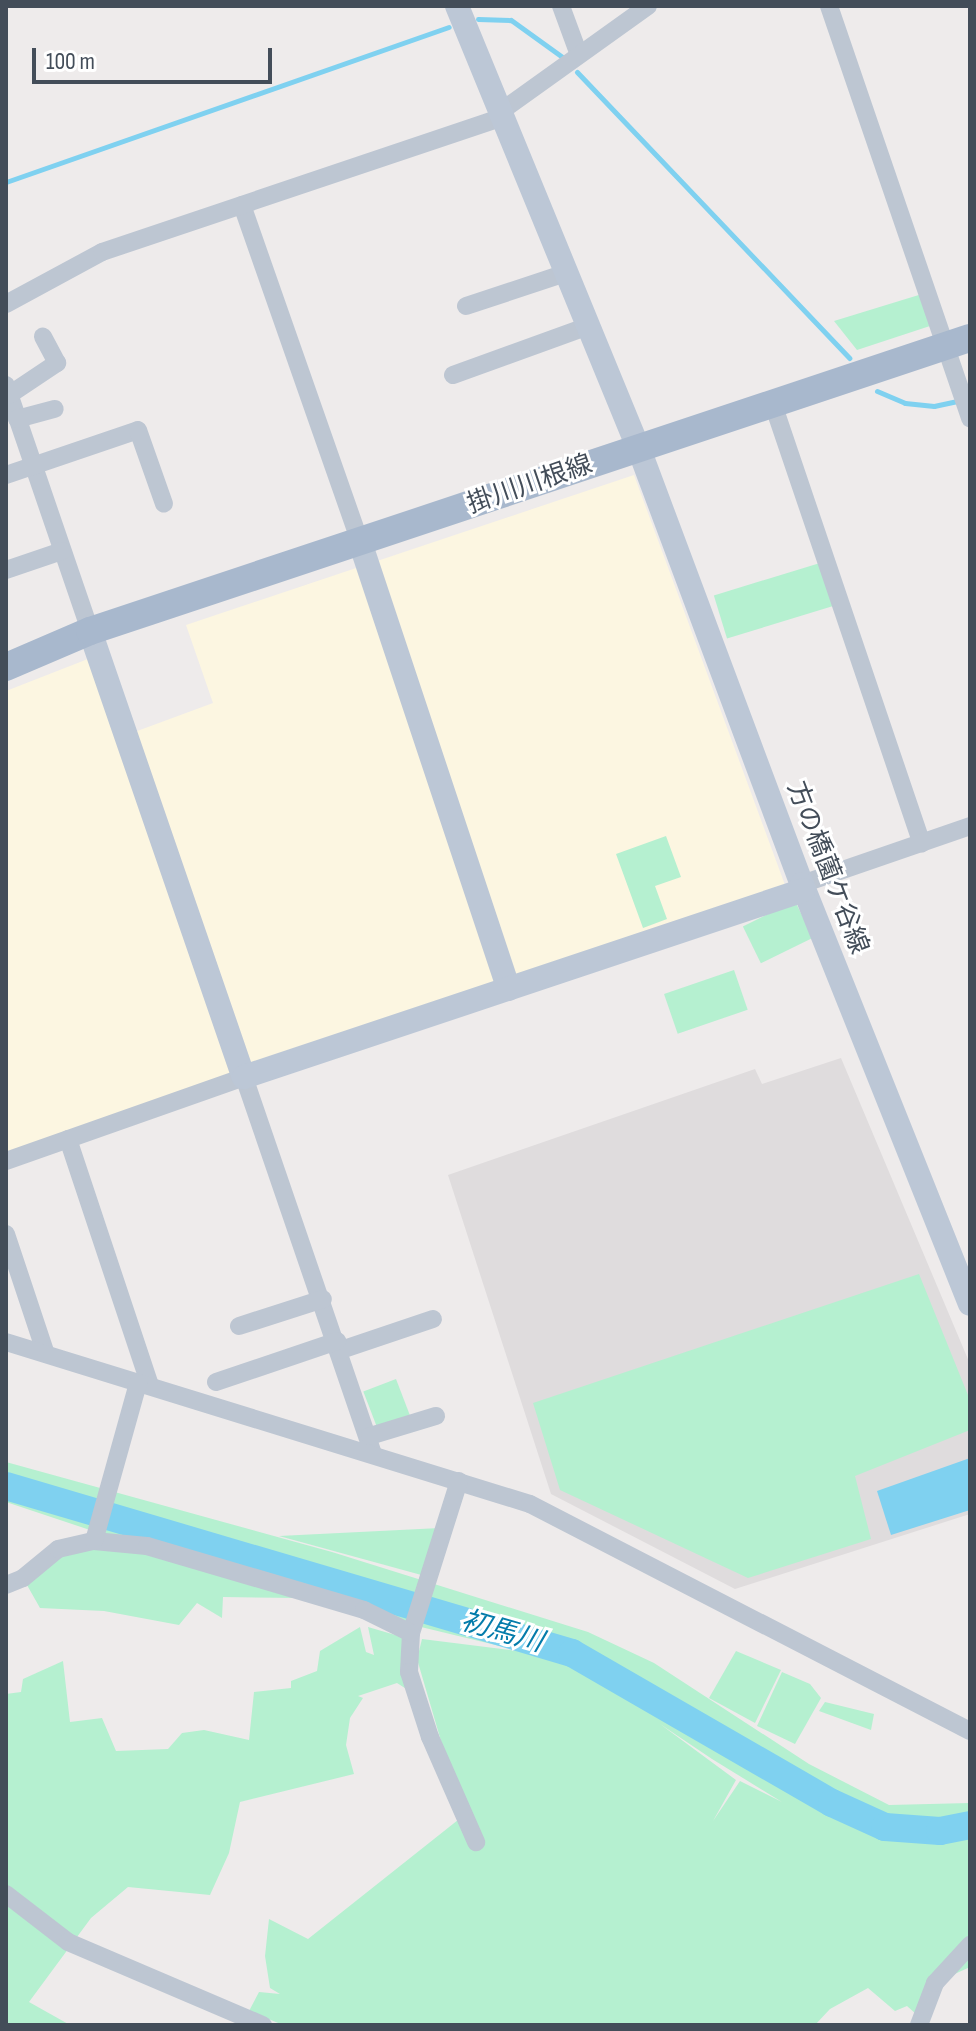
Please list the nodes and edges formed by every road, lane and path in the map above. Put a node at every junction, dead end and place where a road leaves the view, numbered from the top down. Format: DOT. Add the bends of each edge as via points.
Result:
graph roads {
  1 [pos="457,6"];
  2 [pos="561,6"];
  3 [pos="648,6"];
  4 [pos="829,6"];
  5 [pos="579,55"];
  6 [pos="501,115"];
  7 [pos="242,205"];
  8 [pos="566,273"];
  9 [pos="6,304"];
  10 [pos="466,306"];
  11 [pos="588,326"];
  12 [pos="43,337"];
  13 [pos="958,342"];
  14 [pos="453,375"];
  15 [pos="8,390"];
  16 [pos="773,404"];
  17 [pos="55,409"];
  18 [pos="17,419"];
  19 [pos="970,419"];
  20 [pos="639,449"];
  21 [pos="32,467"];
  22 [pos="6,475"];
  23 [pos="164,504"];
  24 [pos="360,542"];
  25 [pos="62,551"];
  26 [pos="6,570"];
  27 [pos="90,631"];
  28 [pos="6,646"];
  29 [pos="6,667"];
  30 [pos="970,826"];
  31 [pos="922,843"];
  32 [pos="803,887"];
  33 [pos="509,989"];
  34 [pos="244,1077"];
  35 [pos="68,1139"];
  36 [pos="6,1161"];
  37 [pos="6,1234"];
  38 [pos="323,1299"];
  39 [pos="970,1304"];
  40 [pos="433,1319"];
  41 [pos="239,1326"];
  42 [pos="6,1342"];
  43 [pos="339,1346"];
  44 [pos="46,1354"];
  45 [pos="216,1382"];
  46 [pos="144,1384"];
  47 [pos="436,1416"];
  48 [pos="372,1444"];
  49 [pos="459,1481"];
  50 [pos="96,1535"];
  51 [pos="6,1585"];
  52 [pos="412,1630"];
  53 [pos="970,1731"];
  54 [pos="476,1842"];
  55 [pos="6,1894"];
  56 [pos="970,1945"];
  57 [pos="263,2025"];
  58 [pos="919,2025"];
  1 -- 6 [label="street, 方の橋薗ケ谷線"];
  2 -- 5 [label="street"];
  3 -- 5 [label="street"];
  4 -- 13 [label="street"];
  5 -- 6 [label="street"];
  6 -- 7 [label="street"];
  6 -- 8 [label="street, 方の橋薗ケ谷線"];
  7 -- 9 [label="street" via="102,252"];
  7 -- 24 [label="street"];
  8 -- 10 [label="street"];
  8 -- 11 [label="street, 方の橋薗ケ谷線"];
  11 -- 14 [label="street"];
  11 -- 20 [label="street, 方の橋薗ケ谷線"];
  12 -- 15 [label="street" via="57,363"];
  13 -- 16 [label="main road, 掛川川根線"];
  13 -- 19 [label="street"];
  15 -- 18 [label="street"];
  16 -- 20 [label="main road, 掛川川根線"];
  16 -- 31 [label="street"];
  17 -- 18 [label="street"];
  18 -- 21 [label="street"];
  20 -- 24 [label="main road, 掛川川根線"];
  20 -- 32 [label="street, 方の橋薗ケ谷線"];
  21 -- 22 [label="street"];
  21 -- 23 [label="street" via="138,430"];
  21 -- 25 [label="street"];
  24 -- 27 [label="main road, 掛川川根線"];
  24 -- 33 [label="street"];
  25 -- 26 [label="street"];
  25 -- 27 [label="street"];
  27 -- 28 [label="main road, 掛川川根線"];
  27 -- 29 [label="main road, 掛川川根線"];
  27 -- 34 [label="street"];
  30 -- 31 [label="street"];
  31 -- 32 [label="street"];
  32 -- 33 [label="street"];
  32 -- 39 [label="street, 方の橋薗ケ谷線"];
  33 -- 34 [label="street"];
  34 -- 35 [label="street"];
  34 -- 38 [label="street"];
  35 -- 36 [label="street"];
  35 -- 46 [label="street"];
  37 -- 44 [label="street"];
  38 -- 41 [label="street"];
  38 -- 43 [label="street"];
  40 -- 43 [label="street"];
  42 -- 44 [label="street"];
  43 -- 45 [label="street"];
  43 -- 48 [label="street"];
  44 -- 46 [label="street"];
  46 -- 48 [label="street"];
  46 -- 50 [label="street"];
  47 -- 48 [label="street"];
  48 -- 49 [label="street"];
  49 -- 52 [label="street"];
  49 -- 53 [label="street" via="530,1504 623,1548"];
  50 -- 51 [label="street" via="58,1549"];
  50 -- 52 [label="street" via="364,1610"];
  52 -- 54 [label="street" via="409,1672 430,1737"];
  55 -- 57 [label="street" via="68,1942"];
  56 -- 58 [label="street" via="935,1983"];
}
